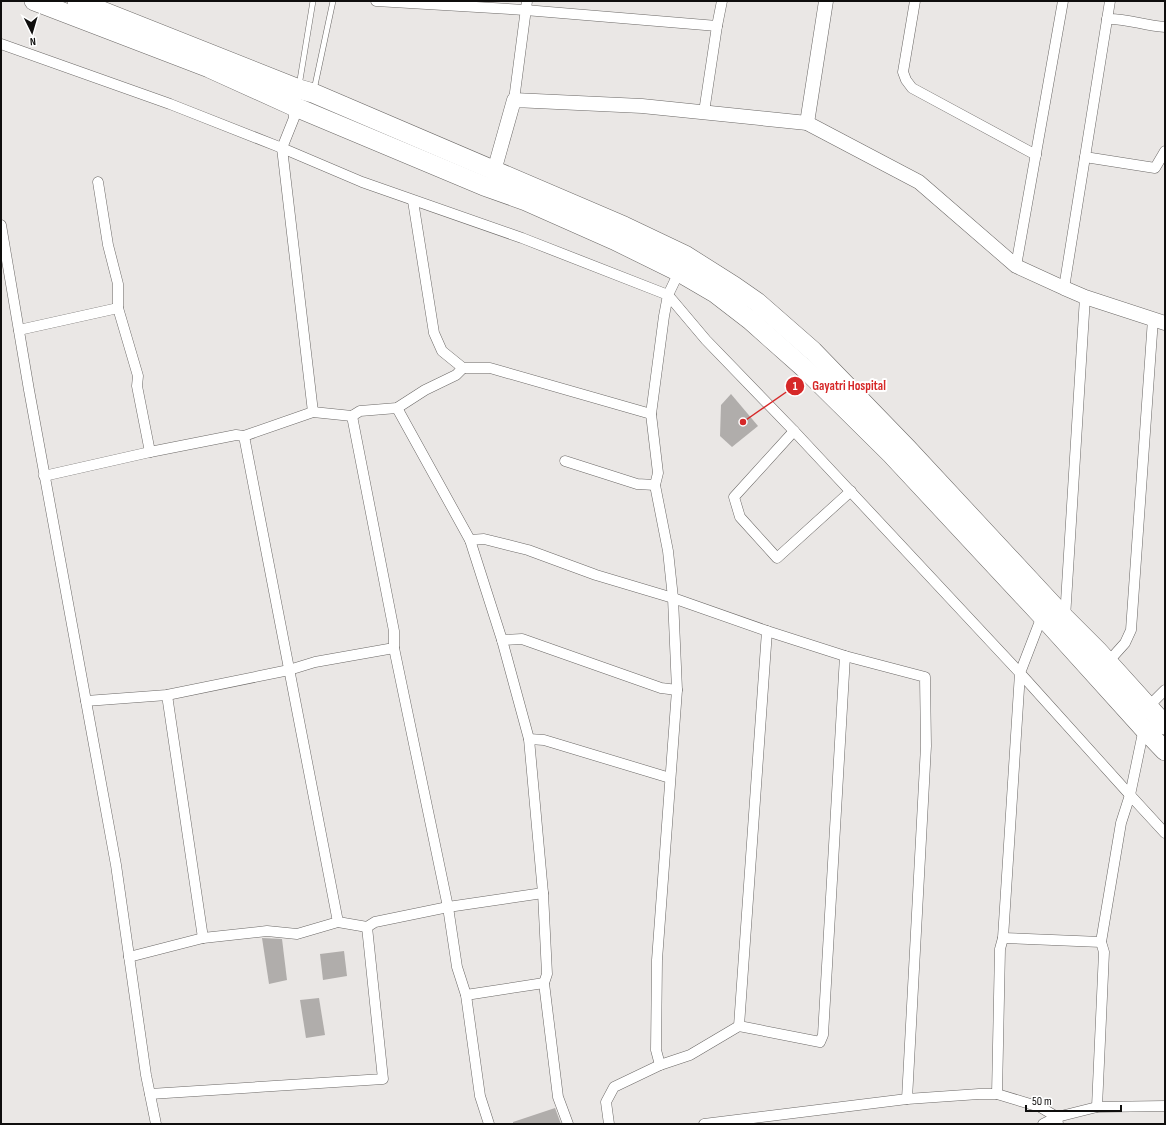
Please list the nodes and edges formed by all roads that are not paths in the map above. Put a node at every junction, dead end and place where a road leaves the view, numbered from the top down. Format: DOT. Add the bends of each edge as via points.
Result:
graph roads {
  1 [pos="34,1"];
  2 [pos="77,1"];
  3 [pos="313,1"];
  4 [pos="333,1"];
  5 [pos="376,1"];
  6 [pos="722,1"];
  7 [pos="826,1"];
  8 [pos="915,1"];
  9 [pos="1063,1"];
  10 [pos="1110,1"];
  11 [pos="526,5"];
  12 [pos="1107,19"];
  13 [pos="717,26"];
  14 [pos="1165,27"];
  15 [pos="1,44"];
  16 [pos="514,100"];
  17 [pos="301,103"];
  18 [pos="704,112"];
  19 [pos="807,123"];
  20 [pos="282,148"];
  21 [pos="1165,151"];
  22 [pos="1036,155"];
  23 [pos="1085,157"];
  24 [pos="494,171"];
  25 [pos="98,182"];
  26 [pos="413,201"];
  27 [pos="1,227"];
  28 [pos="1016,266"];
  29 [pos="679,272"];
  30 [pos="1064,288"];
  31 [pos="668,295"];
  32 [pos="1085,297"];
  33 [pos="118,308"];
  34 [pos="1159,321"];
  35 [pos="19,330"];
  36 [pos="462,368"];
  37 [pos="397,408"];
  38 [pos="313,412"];
  39 [pos="651,414"];
  40 [pos="352,416"];
  41 [pos="794,431"];
  42 [pos="244,436"];
  43 [pos="150,452"];
  44 [pos="564,461"];
  45 [pos="44,476"];
  46 [pos="655,485"];
  47 [pos="851,491"];
  48 [pos="470,540"];
  49 [pos="672,598"];
  50 [pos="1042,616"];
  51 [pos="1065,618"];
  52 [pos="767,631"];
  53 [pos="502,640"];
  54 [pos="394,648"];
  55 [pos="845,656"];
  56 [pos="1108,662"];
  57 [pos="290,670"];
  58 [pos="1020,673"];
  59 [pos="677,690"];
  60 [pos="1165,690"];
  61 [pos="167,695"];
  62 [pos="86,701"];
  63 [pos="1148,707"];
  64 [pos="1165,725"];
  65 [pos="1144,729"];
  66 [pos="529,739"];
  67 [pos="1165,751"];
  68 [pos="670,778"];
  69 [pos="1130,795"];
  70 [pos="1165,833"];
  71 [pos="543,893"];
  72 [pos="448,907"];
  73 [pos="338,922"];
  74 [pos="367,927"];
  75 [pos="203,938"];
  76 [pos="1003,938"];
  77 [pos="1102,942"];
  78 [pos="129,957"];
  79 [pos="544,982"];
  80 [pos="466,995"];
  81 [pos="739,1026"];
  82 [pos="660,1065"];
  83 [pos="150,1094"];
  84 [pos="997,1094"];
  85 [pos="907,1099"];
  86 [pos="1165,1106"];
  87 [pos="1097,1107"];
  88 [pos="763,1120"];
  89 [pos="1058,1120"];
  90 [pos="156,1124"];
  91 [pos="489,1124"];
  92 [pos="568,1124"];
  93 [pos="609,1124"];
  94 [pos="704,1124"];
  95 [pos="1044,1124"];
  1 -- 17 [label="highway"];
  2 -- 17 [label="highway"];
  3 -- 17 [label="lane"];
  4 -- 17 [label="lane"];
  5 -- 11 [label="street"];
  6 -- 13 [label="street"];
  7 -- 19 [label="street"];
  8 -- 22 [label="street" via="903,72 912,88"];
  9 -- 22 [label="street"];
  10 -- 12 [label="street"];
  11 -- 13 [label="street"];
  11 -- 16 [label="street"];
  12 -- 14 [label="street" via="1117,18"];
  12 -- 23 [label="street"];
  13 -- 18 [label="street"];
  15 -- 20 [label="street" via="170,104"];
  16 -- 18 [label="street" via="642,106"];
  16 -- 24 [label="street"];
  17 -- 20 [label="street"];
  17 -- 24 [label="highway"];
  17 -- 29 [label="highway" via="484,186 526,201 614,240"];
  18 -- 19 [label="street"];
  19 -- 28 [label="street" via="919,182"];
  20 -- 26 [label="street"];
  20 -- 38 [label="street"];
  21 -- 23 [label="street" via="1155,168"];
  22 -- 28 [label="street"];
  23 -- 30 [label="street"];
  24 -- 51 [label="highway" via="685,255 757,302 813,351"];
  25 -- 33 [label="street" via="108,245 118,284"];
  26 -- 31 [label="street" via="522,238"];
  26 -- 36 [label="street" via="434,333 442,351"];
  27 -- 35 [label="street"];
  28 -- 30 [label="street"];
  29 -- 31 [label="street"];
  29 -- 50 [label="highway" via="715,292 804,368 890,454"];
  30 -- 32 [label="street"];
  31 -- 39 [label="street"];
  31 -- 41 [label="street" via="706,340"];
  32 -- 34 [label="street"];
  32 -- 51 [label="street"];
  33 -- 35 [label="street"];
  33 -- 43 [label="street" via="138,376 137,386"];
  34 -- 56 [label="street" via="1131,630 1125,643"];
  35 -- 45 [label="street"];
  36 -- 37 [label="street" via="456,375 425,390"];
  36 -- 39 [label="street" via="490,368"];
  37 -- 40 [label="street" via="360,411"];
  37 -- 48 [label="street"];
  38 -- 40 [label="street"];
  38 -- 42 [label="street"];
  39 -- 46 [label="street" via="658,473"];
  40 -- 54 [label="street" via="394,631"];
  41 -- 47 [label="street"];
  41 -- 47 [label="street" via="734,497 740,517 777,558"];
  42 -- 43 [label="street" via="236,435"];
  42 -- 57 [label="street"];
  43 -- 45 [label="street"];
  44 -- 46 [label="street" via="637,484"];
  45 -- 62 [label="street"];
  46 -- 49 [label="street" via="668,551"];
  47 -- 58 [label="street"];
  48 -- 49 [label="street" via="484,539 528,550 596,575"];
  48 -- 53 [label="street"];
  49 -- 52 [label="street"];
  49 -- 59 [label="street"];
  50 -- 58 [label="street"];
  50 -- 65 [label="highway"];
  51 -- 56 [label="highway"];
  52 -- 55 [label="street"];
  52 -- 81 [label="street"];
  53 -- 59 [label="street" via="522,639 661,688"];
  53 -- 66 [label="street"];
  54 -- 57 [label="street" via="315,662"];
  54 -- 72 [label="street"];
  55 -- 81 [label="street" via="823,1034 820,1042"];
  55 -- 85 [label="street" via="925,677 926,746"];
  56 -- 63 [label="highway"];
  57 -- 61 [label="street"];
  57 -- 73 [label="street"];
  58 -- 69 [label="street"];
  58 -- 76 [label="street"];
  59 -- 68 [label="street"];
  60 -- 63 [label="street"];
  61 -- 62 [label="street"];
  61 -- 75 [label="street"];
  62 -- 78 [label="street" via="116,865"];
  63 -- 64 [label="highway"];
  63 -- 65 [label="street"];
  65 -- 67 [label="highway"];
  65 -- 69 [label="street"];
  66 -- 68 [label="street" via="544,740"];
  66 -- 71 [label="street"];
  68 -- 82 [label="street" via="657,960 656,1050"];
  69 -- 70 [label="street"];
  69 -- 77 [label="street" via="1121,823"];
  71 -- 72 [label="street"];
  71 -- 79 [label="street" via="546,974"];
  72 -- 74 [label="street" via="375,922"];
  72 -- 80 [label="street" via="457,967"];
  73 -- 74 [label="street"];
  73 -- 75 [label="street" via="297,934 267,930"];
  74 -- 83 [label="street" via="383,1079"];
  75 -- 78 [label="street"];
  76 -- 77 [label="street"];
  76 -- 84 [label="street" via="1000,949"];
  77 -- 87 [label="street" via="1104,952"];
  78 -- 83 [label="street"];
  79 -- 80 [label="street"];
  79 -- 92 [label="street" via="558,1097"];
  80 -- 91 [label="street" via="480,1096"];
  81 -- 82 [label="street" via="690,1055"];
  82 -- 93 [label="street" via="614,1087 606,1102"];
  83 -- 90 [label="street"];
  84 -- 85 [label="street"];
  84 -- 89 [label="street" via="1040,1107"];
  85 -- 88 [label="street"];
  86 -- 87 [label="street"];
  87 -- 89 [label="street"];
  88 -- 94 [label="street"];
  89 -- 95 [label="street"];
}
